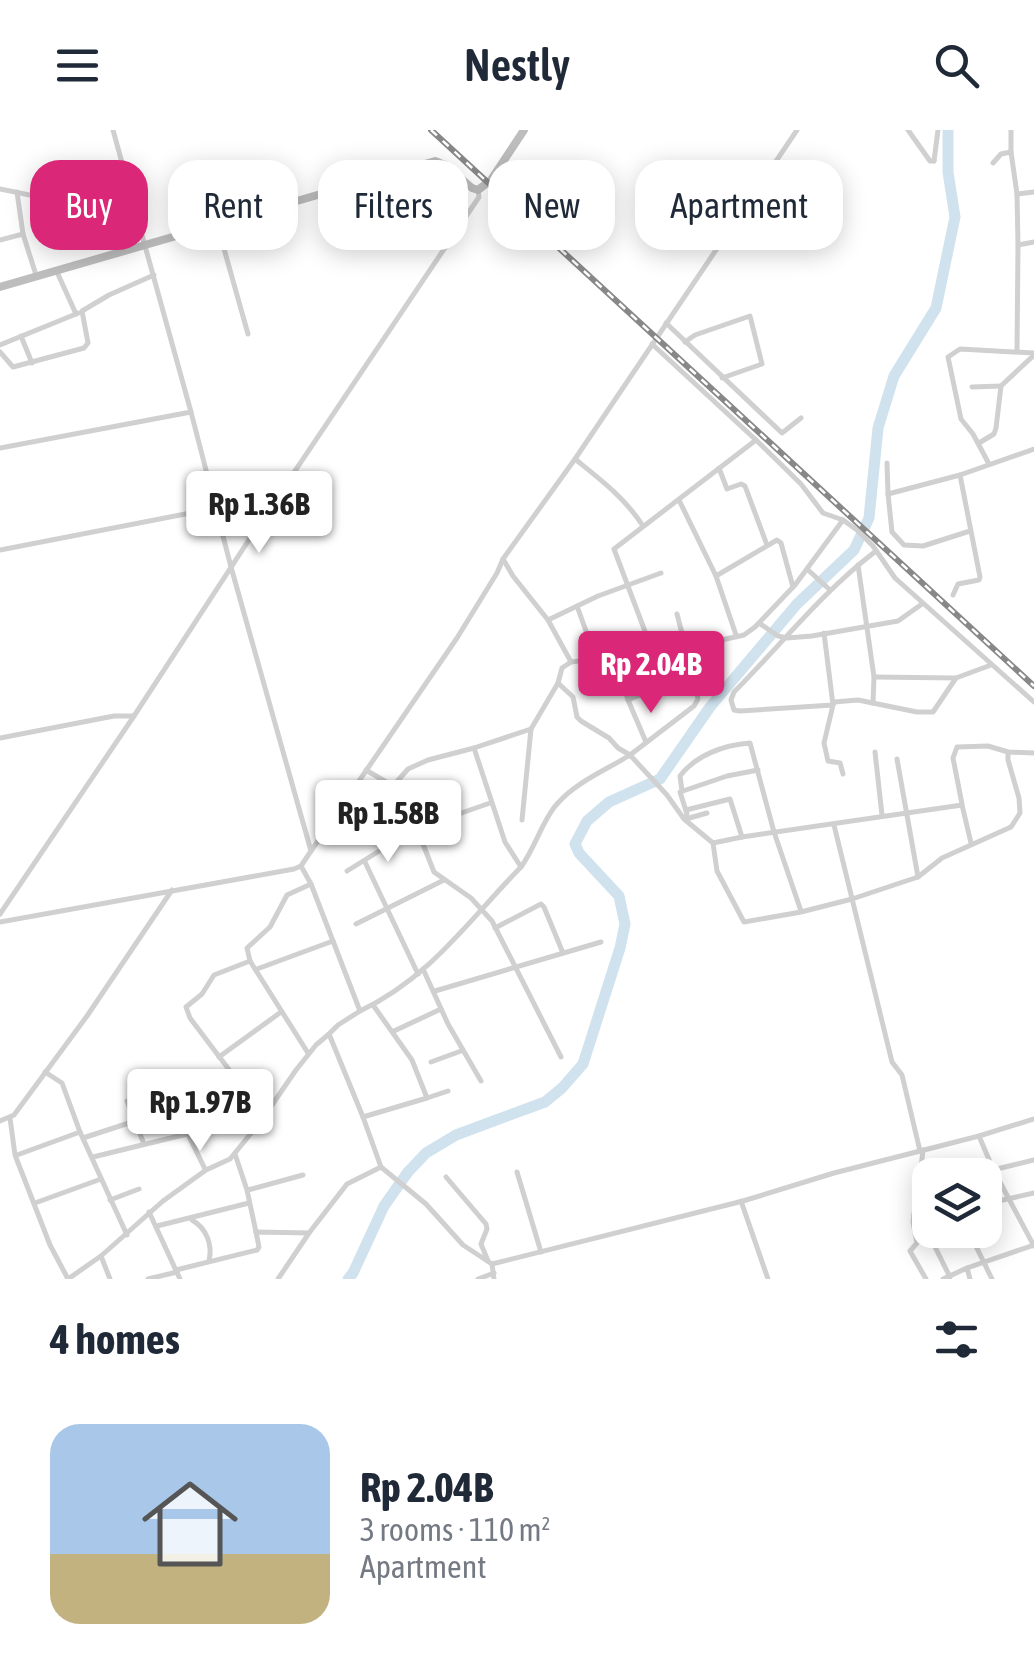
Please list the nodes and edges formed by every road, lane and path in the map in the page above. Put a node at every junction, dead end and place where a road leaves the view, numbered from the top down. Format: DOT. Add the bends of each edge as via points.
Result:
graph roads {
  1 [pos="113,130"];
  2 [pos="524,130"];
  3 [pos="797,130"];
  4 [pos="908,130"];
  5 [pos="938,130"];
  6 [pos="1012,130"];
  7 [pos="1011,152"];
  8 [pos="121,160"];
  9 [pos="993,164"];
  10 [pos="0,188"];
  11 [pos="478,190"];
  12 [pos="18,192"];
  13 [pos="1034,192"];
  14 [pos="1017,194"];
  15 [pos="30,195"];
  16 [pos="298,201"];
  17 [pos="24,234"];
  18 [pos="0,240"];
  19 [pos="1034,242"];
  20 [pos="1018,245"];
  21 [pos="124,250"];
  22 [pos="148,250"];
  23 [pos="224,250"];
  24 [pos="56,269"];
  25 [pos="36,275"];
  26 [pos="154,275"];
  27 [pos="0,286"];
  28 [pos="79,313"];
  29 [pos="666,323"];
  30 [pos="248,334"];
  31 [pos="21,336"];
  32 [pos="684,342"];
  33 [pos="652,344"];
  34 [pos="0,348"];
  35 [pos="1017,351"];
  36 [pos="1034,354"];
  37 [pos="32,363"];
  38 [pos="722,378"];
  39 [pos="1001,386"];
  40 [pos="972,387"];
  41 [pos="191,412"];
  42 [pos="801,418"];
  43 [pos="756,440"];
  44 [pos="978,444"];
  45 [pos="0,448"];
  46 [pos="1034,450"];
  47 [pos="575,460"];
  48 [pos="887,463"];
  49 [pos="989,464"];
  50 [pos="719,468"];
  51 [pos="960,475"];
  52 [pos="888,494"];
  53 [pos="680,500"];
  54 [pos="216,508"];
  55 [pos="843,520"];
  56 [pos="642,526"];
  57 [pos="970,531"];
  58 [pos="767,544"];
  59 [pos="874,549"];
  60 [pos="0,550"];
  61 [pos="502,559"];
  62 [pos="858,565"];
  63 [pos="230,567"];
  64 [pos="808,570"];
  65 [pos="661,573"];
  66 [pos="716,576"];
  67 [pos="628,584"];
  68 [pos="793,587"];
  69 [pos="829,589"];
  70 [pos="954,595"];
  71 [pos="922,604"];
  72 [pos="577,606"];
  73 [pos="677,614"];
  74 [pos="548,620"];
  75 [pos="759,623"];
  76 [pos="867,625"];
  77 [pos="824,633"];
  78 [pos="737,636"];
  79 [pos="787,638"];
  80 [pos="686,646"];
  81 [pos="652,650"];
  82 [pos="614,655"];
  83 [pos="596,659"];
  84 [pos="571,662"];
  85 [pos="992,665"];
  86 [pos="692,672"];
  87 [pos="874,677"];
  88 [pos="956,678"];
  89 [pos="558,683"];
  90 [pos="628,700"];
  91 [pos="873,702"];
  92 [pos="1034,702"];
  93 [pos="833,705"];
  94 [pos="134,716"];
  95 [pos="531,729"];
  96 [pos="0,738"];
  97 [pos="646,742"];
  98 [pos="474,748"];
  99 [pos="875,752"];
  100 [pos="1008,752"];
  101 [pos="1034,753"];
  102 [pos="633,757"];
  103 [pos="897,759"];
  104 [pos="366,770"];
  105 [pos="758,770"];
  106 [pos="843,774"];
  107 [pos="393,786"];
  108 [pos="682,791"];
  109 [pos="490,803"];
  110 [pos="962,804"];
  111 [pos="686,810"];
  112 [pos="907,812"];
  113 [pos="707,813"];
  114 [pos="882,815"];
  115 [pos="684,819"];
  116 [pos="522,820"];
  117 [pos="834,824"];
  118 [pos="414,830"];
  119 [pos="774,832"];
  120 [pos="742,837"];
  121 [pos="713,844"];
  122 [pos="972,844"];
  123 [pos="311,851"];
  124 [pos="365,862"];
  125 [pos="302,866"];
  126 [pos="522,867"];
  127 [pos="347,871"];
  128 [pos="918,877"];
  129 [pos="444,880"];
  130 [pos="311,884"];
  131 [pos="172,890"];
  132 [pos="852,899"];
  133 [pos="386,909"];
  134 [pos="483,910"];
  135 [pos="801,912"];
  136 [pos="0,914"];
  137 [pos="0,922"];
  138 [pos="356,924"];
  139 [pos="495,928"];
  140 [pos="333,941"];
  141 [pos="601,942"];
  142 [pos="563,954"];
  143 [pos="250,961"];
  144 [pos="516,967"];
  145 [pos="257,969"];
  146 [pos="420,972"];
  147 [pos="435,991"];
  148 [pos="373,1005"];
  149 [pos="441,1009"];
  150 [pos="360,1011"];
  151 [pos="281,1012"];
  152 [pos="394,1032"];
  153 [pos="329,1034"];
  154 [pos="462,1050"];
  155 [pos="308,1054"];
  156 [pos="218,1057"];
  157 [pos="561,1057"];
  158 [pos="431,1062"];
  159 [pos="45,1072"];
  160 [pos="482,1081"];
  161 [pos="238,1082"];
  162 [pos="448,1091"];
  163 [pos="427,1098"];
  164 [pos="127,1101"];
  165 [pos="264,1116"];
  166 [pos="363,1116"];
  167 [pos="10,1118"];
  168 [pos="1034,1119"];
  169 [pos="0,1121"];
  170 [pos="135,1121"];
  171 [pos="188,1134"];
  172 [pos="82,1135"];
  173 [pos="979,1136"];
  174 [pos="144,1144"];
  175 [pos="922,1150"];
  176 [pos="235,1154"];
  177 [pos="16,1155"];
  178 [pos="92,1157"];
  179 [pos="921,1158"];
  180 [pos="989,1158"];
  181 [pos="1034,1160"];
  182 [pos="1002,1166"];
  183 [pos="381,1167"];
  184 [pos="206,1170"];
  185 [pos="517,1172"];
  186 [pos="302,1174"];
  187 [pos="446,1178"];
  188 [pos="101,1179"];
  189 [pos="1002,1184"];
  190 [pos="139,1189"];
  191 [pos="247,1190"];
  192 [pos="1034,1193"];
  193 [pos="1009,1196"];
  194 [pos="1002,1198"];
  195 [pos="110,1200"];
  196 [pos="741,1201"];
  197 [pos="249,1202"];
  198 [pos="35,1203"];
  199 [pos="149,1212"];
  200 [pos="189,1218"];
  201 [pos="157,1226"];
  202 [pos="256,1232"];
  203 [pos="309,1232"];
  204 [pos="127,1235"];
  205 [pos="1034,1245"];
  206 [pos="913,1248"];
  207 [pos="935,1248"];
  208 [pos="977,1248"];
  209 [pos="541,1252"];
  210 [pos="101,1256"];
  211 [pos="209,1261"];
  212 [pos="984,1261"];
  213 [pos="490,1263"];
  214 [pos="967,1268"];
  215 [pos="177,1274"];
  216 [pos="494,1276"];
  217 [pos="947,1278"];
  218 [pos="68,1279"];
  219 [pos="110,1279"];
  220 [pos="148,1279"];
  221 [pos="278,1279"];
  222 [pos="478,1279"];
  223 [pos="768,1279"];
  224 [pos="926,1279"];
  225 [pos="970,1279"];
  226 [pos="992,1279"];
  1 -- 8 [label="street"];
  2 -- 11 [label="main road"];
  3 -- 29 [label="street"];
  4 -- 5 [label="street" via="931,162"];
  6 -- 7 [label="street"];
  7 -- 9 [label="street"];
  7 -- 14 [label="street"];
  10 -- 12 [label="street"];
  11 -- 16 [label="main road" via="435,161"];
  11 -- 63 [label="street"];
  12 -- 15 [label="street"];
  12 -- 17 [label="street"];
  13 -- 14 [label="street"];
  14 -- 20 [label="street"];
  17 -- 18 [label="street"];
  17 -- 25 [label="street"];
  19 -- 20 [label="street"];
  20 -- 35 [label="street"];
  21 -- 24 [label="main road"];
  22 -- 26 [label="street"];
  23 -- 30 [label="street"];
  24 -- 25 [label="main road"];
  24 -- 28 [label="street"];
  25 -- 27 [label="main road"];
  26 -- 28 [label="street"];
  26 -- 41 [label="street"];
  28 -- 31 [label="street"];
  28 -- 37 [label="street" via="86,347"];
  29 -- 32 [label="street"];
  29 -- 33 [label="street"];
  31 -- 34 [label="street"];
  31 -- 37 [label="street"];
  32 -- 38 [label="street"];
  32 -- 38 [label="street" via="750,316 762,364"];
  33 -- 43 [label="street"];
  33 -- 47 [label="street"];
  34 -- 37 [label="street" via="11,366"];
  35 -- 36 [label="street"];
  35 -- 44 [label="street" via="960,349 948,357 961,420"];
  36 -- 39 [label="street"];
  38 -- 42 [label="street" via="784,433"];
  39 -- 40 [label="street"];
  39 -- 44 [label="street" via="994,434"];
  41 -- 45 [label="street"];
  41 -- 54 [label="street"];
  43 -- 50 [label="street"];
  43 -- 55 [label="street" via="823,512"];
  44 -- 49 [label="street"];
  46 -- 49 [label="street"];
  47 -- 56 [label="street" via="617,492"];
  47 -- 61 [label="street"];
  48 -- 52 [label="street"];
  49 -- 51 [label="street"];
  50 -- 53 [label="street"];
  50 -- 58 [label="street" via="727,489 745,486"];
  51 -- 52 [label="street"];
  51 -- 57 [label="street"];
  52 -- 57 [label="street" via="892,532 904,545"];
  53 -- 56 [label="street"];
  53 -- 66 [label="street"];
  54 -- 60 [label="street"];
  54 -- 63 [label="street"];
  55 -- 59 [label="street"];
  55 -- 64 [label="street"];
  56 -- 67 [label="street" via="614,549"];
  57 -- 70 [label="street" via="980,580 958,584"];
  58 -- 66 [label="street"];
  58 -- 68 [label="street" via="781,543"];
  59 -- 62 [label="street"];
  59 -- 71 [label="street"];
  61 -- 74 [label="street"];
  61 -- 104 [label="street"];
  62 -- 69 [label="street"];
  62 -- 76 [label="street"];
  63 -- 94 [label="street"];
  63 -- 123 [label="street"];
  64 -- 68 [label="street"];
  64 -- 69 [label="street"];
  65 -- 67 [label="street"];
  66 -- 78 [label="street"];
  67 -- 72 [label="street"];
  67 -- 81 [label="street"];
  68 -- 75 [label="street"];
  69 -- 79 [label="street"];
  71 -- 76 [label="street" via="898,621"];
  71 -- 85 [label="street"];
  72 -- 74 [label="street"];
  72 -- 83 [label="street"];
  73 -- 80 [label="street"];
  74 -- 84 [label="street"];
  75 -- 78 [label="street"];
  75 -- 79 [label="street"];
  76 -- 77 [label="street"];
  76 -- 87 [label="street"];
  77 -- 79 [label="street"];
  77 -- 93 [label="street"];
  78 -- 80 [label="street"];
  79 -- 93 [label="street" via="734,692 731,706 740,711"];
  80 -- 81 [label="street"];
  80 -- 86 [label="street"];
  81 -- 82 [label="street"];
  82 -- 83 [label="street"];
  82 -- 90 [label="street"];
  83 -- 84 [label="street"];
  84 -- 89 [label="street"];
  85 -- 88 [label="street"];
  85 -- 92 [label="street"];
  86 -- 90 [label="street"];
  86 -- 97 [label="street" via="694,706"];
  87 -- 88 [label="street"];
  87 -- 91 [label="street"];
  88 -- 91 [label="street" via="934,712"];
  89 -- 95 [label="street"];
  89 -- 102 [label="street" via="572,696 581,722"];
  90 -- 97 [label="street"];
  91 -- 93 [label="street"];
  93 -- 106 [label="street" via="824,743 828,761 840,763"];
  94 -- 96 [label="street"];
  94 -- 136 [label="street"];
  95 -- 98 [label="street"];
  95 -- 116 [label="street"];
  97 -- 102 [label="street"];
  98 -- 107 [label="street" via="411,767"];
  98 -- 109 [label="street"];
  99 -- 114 [label="street"];
  100 -- 101 [label="street"];
  100 -- 110 [label="street" via="957,747"];
  100 -- 122 [label="street" via="1020,813 1011,827"];
  102 -- 115 [label="street"];
  102 -- 126 [label="street" via="596,774 553,807"];
  103 -- 112 [label="street"];
  104 -- 107 [label="street"];
  104 -- 123 [label="street"];
  105 -- 108 [label="street"];
  105 -- 108 [label="street" via="750,742 726,746 687,767 680,776"];
  105 -- 119 [label="street"];
  107 -- 118 [label="street"];
  108 -- 111 [label="street"];
  109 -- 118 [label="street"];
  109 -- 126 [label="street"];
  110 -- 112 [label="street"];
  110 -- 122 [label="street"];
  111 -- 115 [label="street"];
  111 -- 120 [label="street" via="730,799"];
  112 -- 114 [label="street"];
  112 -- 128 [label="street"];
  113 -- 115 [label="street"];
  114 -- 117 [label="street"];
  115 -- 121 [label="street"];
  117 -- 119 [label="street"];
  117 -- 132 [label="street"];
  118 -- 124 [label="street"];
  118 -- 129 [label="street"];
  119 -- 120 [label="street"];
  119 -- 135 [label="street"];
  120 -- 121 [label="street"];
  121 -- 135 [label="street" via="742,922"];
  122 -- 128 [label="street"];
  123 -- 125 [label="street"];
  124 -- 127 [label="street"];
  124 -- 133 [label="street"];
  125 -- 130 [label="street"];
  125 -- 131 [label="street"];
  126 -- 134 [label="street"];
  128 -- 132 [label="street"];
  129 -- 133 [label="street"];
  129 -- 134 [label="street"];
  130 -- 140 [label="street"];
  130 -- 143 [label="street" via="287,895 270,927 248,946"];
  131 -- 137 [label="street"];
  131 -- 159 [label="street"];
  132 -- 135 [label="street"];
  132 -- 175 [label="street" via="892,1062 902,1075"];
  133 -- 138 [label="street"];
  133 -- 146 [label="street"];
  134 -- 139 [label="street"];
  134 -- 146 [label="street"];
  139 -- 142 [label="street" via="541,904"];
  139 -- 144 [label="street"];
  140 -- 145 [label="street"];
  140 -- 150 [label="street"];
  141 -- 142 [label="street"];
  142 -- 144 [label="street"];
  143 -- 145 [label="street"];
  143 -- 156 [label="street" via="214,974 186,1006"];
  144 -- 147 [label="street"];
  144 -- 157 [label="street"];
  145 -- 151 [label="street"];
  146 -- 147 [label="street"];
  146 -- 148 [label="street"];
  147 -- 149 [label="street"];
  148 -- 150 [label="street"];
  148 -- 152 [label="street"];
  149 -- 152 [label="street"];
  149 -- 154 [label="street"];
  150 -- 153 [label="street"];
  151 -- 155 [label="street"];
  151 -- 156 [label="street"];
  152 -- 163 [label="street"];
  153 -- 155 [label="street"];
  153 -- 166 [label="street"];
  154 -- 158 [label="street"];
  154 -- 160 [label="street"];
  155 -- 165 [label="street"];
  156 -- 161 [label="street"];
  159 -- 167 [label="street"];
  159 -- 172 [label="street" via="62,1083"];
  161 -- 165 [label="street"];
  161 -- 171 [label="street" via="176,1107"];
  162 -- 163 [label="street"];
  163 -- 166 [label="street"];
  164 -- 170 [label="street"];
  165 -- 176 [label="street"];
  166 -- 183 [label="street"];
  167 -- 169 [label="street"];
  167 -- 177 [label="street"];
  168 -- 173 [label="street"];
  170 -- 172 [label="street"];
  170 -- 174 [label="street"];
  171 -- 174 [label="street"];
  171 -- 184 [label="street"];
  172 -- 177 [label="street"];
  172 -- 178 [label="street"];
  173 -- 175 [label="street"];
  173 -- 180 [label="street"];
  174 -- 178 [label="street"];
  175 -- 179 [label="street"];
  175 -- 196 [label="street"];
  176 -- 184 [label="street"];
  176 -- 191 [label="street"];
  177 -- 198 [label="street"];
  178 -- 188 [label="street"];
  181 -- 182 [label="street"];
  183 -- 203 [label="street" via="347,1184"];
  183 -- 213 [label="street"];
  184 -- 199 [label="street"];
  185 -- 209 [label="street"];
  186 -- 191 [label="street"];
  187 -- 213 [label="street" via="486,1224 480,1244"];
  188 -- 195 [label="street"];
  188 -- 198 [label="street"];
  189 -- 193 [label="street"];
  190 -- 195 [label="street"];
  191 -- 197 [label="street"];
  192 -- 193 [label="street"];
  193 -- 194 [label="street"];
  193 -- 205 [label="street"];
  195 -- 204 [label="street"];
  196 -- 209 [label="street"];
  196 -- 223 [label="street"];
  197 -- 200 [label="street"];
  197 -- 202 [label="street"];
  198 -- 218 [label="street"];
  199 -- 201 [label="street"];
  199 -- 204 [label="street"];
  200 -- 201 [label="street"];
  200 -- 211 [label="street" via="206,1232"];
  201 -- 215 [label="street"];
  202 -- 203 [label="street"];
  202 -- 211 [label="street" via="258,1249"];
  203 -- 221 [label="street"];
  204 -- 210 [label="street"];
  205 -- 212 [label="street"];
  206 -- 224 [label="street"];
  207 -- 217 [label="street"];
  208 -- 212 [label="street"];
  209 -- 213 [label="street"];
  210 -- 218 [label="street"];
  210 -- 219 [label="street"];
  211 -- 215 [label="street"];
  212 -- 214 [label="street"];
  212 -- 226 [label="street"];
  213 -- 216 [label="street"];
  214 -- 217 [label="street"];
  214 -- 225 [label="street"];
  215 -- 220 [label="street"];
  216 -- 222 [label="street"];
}
